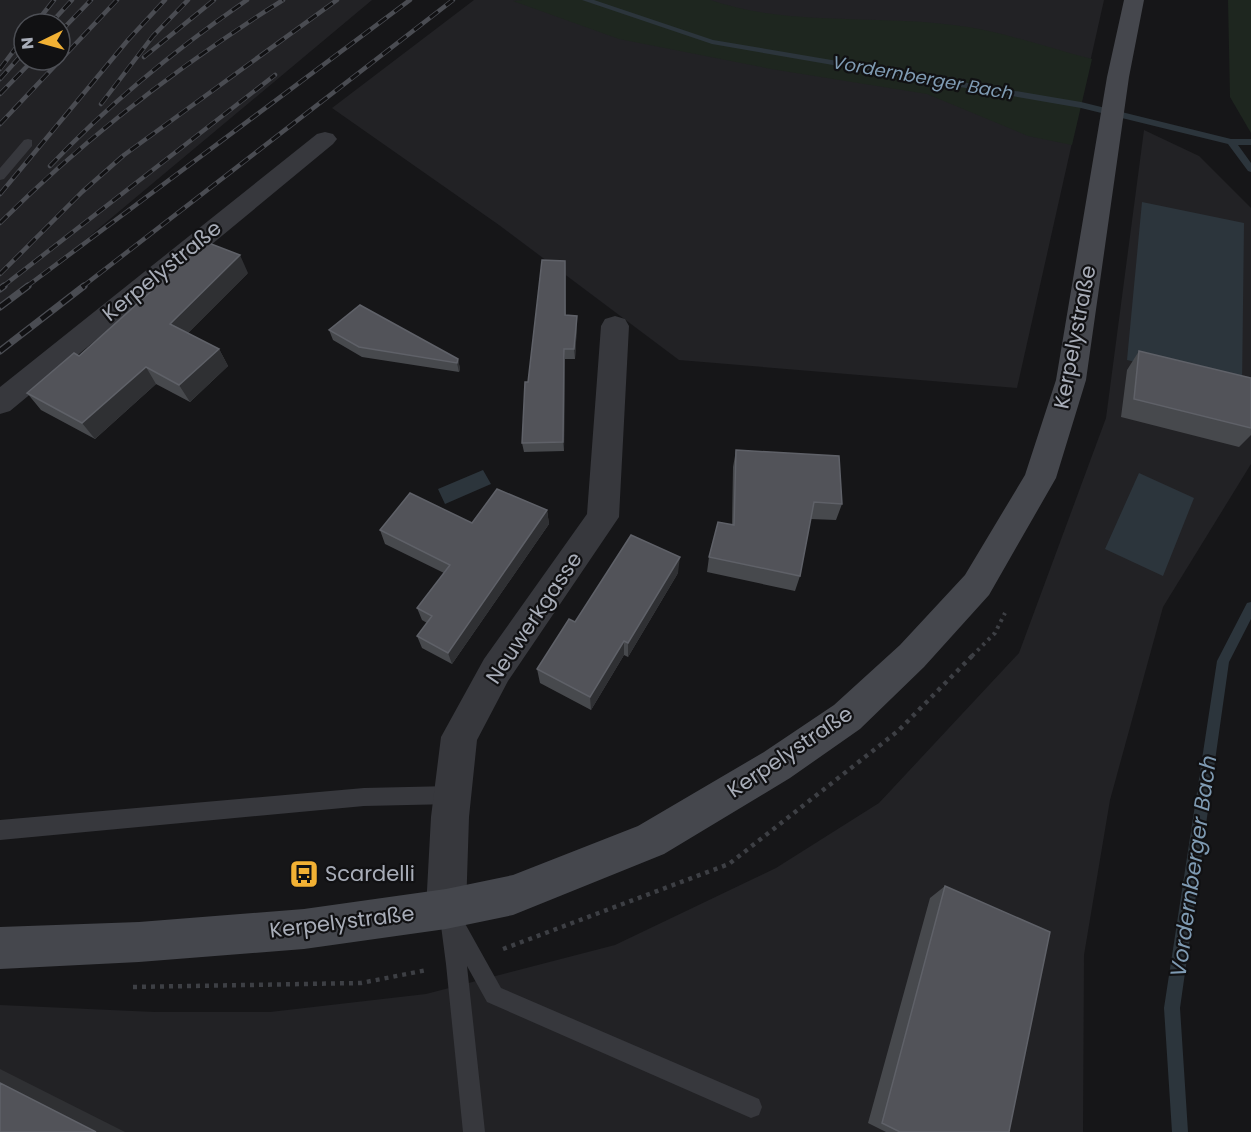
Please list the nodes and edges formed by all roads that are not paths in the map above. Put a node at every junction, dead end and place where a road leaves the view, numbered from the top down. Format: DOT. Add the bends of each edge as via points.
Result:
graph roads {
  1 [pos="1134,0"];
  2 [pos="325,139"];
  3 [pos="28,143"];
  4 [pos="0,176"];
  5 [pos="615,326"];
  6 [pos="0,402"];
  7 [pos="452,795"];
  8 [pos="0,830"];
  9 [pos="446,909"];
  10 [pos="0,948"];
  11 [pos="465,962"];
  12 [pos="751,1107"];
  13 [pos="474,1132"];
  1 -- 9 [label="main road, Kerpelystraße" via="1118,77 1071,380 1040,478 976,585 912,656 847,717 777,765 650,840 513,894"];
  2 -- 6 [label="street, Kerpelystraße"];
  3 -- 4 [label="lane"];
  5 -- 7 [label="street, Neuwerkgasse" via="603,517 496,670 459,737"];
  7 -- 8 [label="lane" via="364,797"];
  7 -- 9 [label="street, Neuwerkgasse"];
  9 -- 10 [label="main road, Kerpelystraße" via="304,929"];
  9 -- 11 [label="lane"];
  11 -- 12 [label="lane" via="494,995"];
  11 -- 13 [label="lane"];
}
